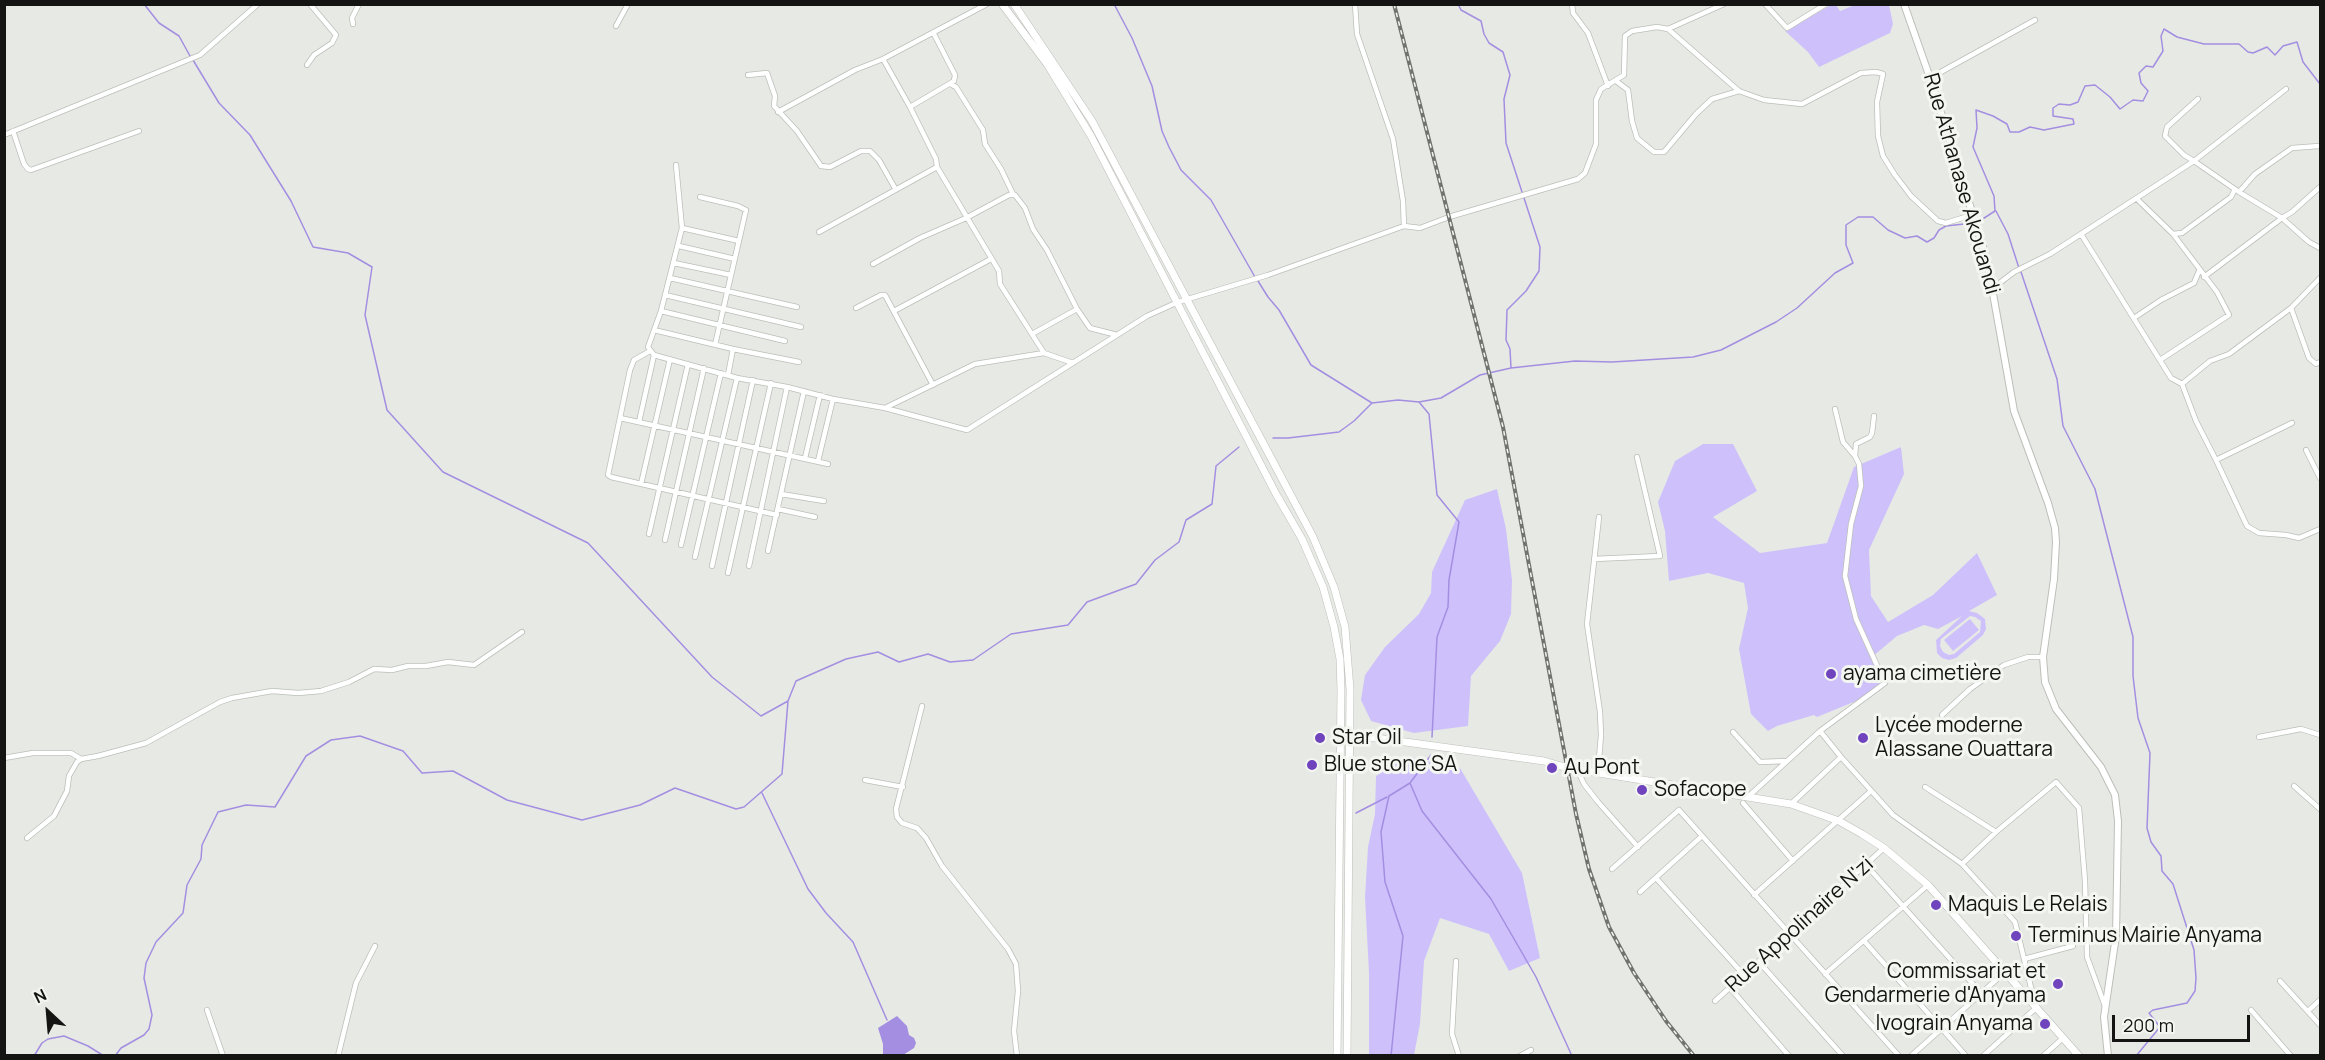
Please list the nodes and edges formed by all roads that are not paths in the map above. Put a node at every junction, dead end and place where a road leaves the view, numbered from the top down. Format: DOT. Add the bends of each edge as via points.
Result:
graph roads {
  1 [pos="258,4"];
  2 [pos="310,4"];
  3 [pos="359,4"];
  4 [pos="627,4"];
  5 [pos="987,4"];
  6 [pos="1002,4"];
  7 [pos="1014,4"];
  8 [pos="1355,4"];
  9 [pos="1572,4"];
  10 [pos="1724,4"];
  11 [pos="1765,4"];
  12 [pos="1826,4"];
  13 [pos="1904,4"];
  14 [pos="2035,20"];
  15 [pos="353,24"];
  16 [pos="616,26"];
  17 [pos="1668,29"];
  18 [pos="934,34"];
  19 [pos="883,59"];
  20 [pos="307,65"];
  21 [pos="748,75"];
  22 [pos="1930,78"];
  23 [pos="1616,81"];
  24 [pos="952,85"];
  25 [pos="1608,86"];
  26 [pos="2286,89"];
  27 [pos="1739,91"];
  28 [pos="2198,99"];
  29 [pos="910,107"];
  30 [pos="778,112"];
  31 [pos="13,131"];
  32 [pos="139,131"];
  33 [pos="4,135"];
  34 [pos="2319,146"];
  35 [pos="2194,161"];
  36 [pos="676,165"];
  37 [pos="937,167"];
  38 [pos="2320,187"];
  39 [pos="896,190"];
  40 [pos="2237,191"];
  41 [pos="1012,194"];
  42 [pos="700,197"];
  43 [pos="2137,199"];
  44 [pos="1973,217"];
  45 [pos="966,218"];
  46 [pos="2282,218"];
  47 [pos="1404,226"];
  48 [pos="682,228"];
  49 [pos="819,232"];
  50 [pos="2081,234"];
  51 [pos="2173,234"];
  52 [pos="739,241"];
  53 [pos="679,246"];
  54 [pos="2320,248"];
  55 [pos="735,259"];
  56 [pos="991,259"];
  57 [pos="674,263"];
  58 [pos="873,264"];
  59 [pos="2199,271"];
  60 [pos="730,275"];
  61 [pos="2204,277"];
  62 [pos="670,278"];
  63 [pos="2320,278"];
  64 [pos="1994,288"];
  65 [pos="727,291"];
  66 [pos="665,295"];
  67 [pos="1189,300"];
  68 [pos="1178,302"];
  69 [pos="797,307"];
  70 [pos="723,308"];
  71 [pos="856,308"];
  72 [pos="2291,308"];
  73 [pos="1077,309"];
  74 [pos="894,311"];
  75 [pos="661,312"];
  76 [pos="2134,318"];
  77 [pos="719,325"];
  78 [pos="801,327"];
  79 [pos="654,330"];
  80 [pos="1032,333"];
  81 [pos="1117,335"];
  82 [pos="785,341"];
  83 [pos="715,345"];
  84 [pos="734,349"];
  85 [pos="650,351"];
  86 [pos="1044,353"];
  87 [pos="654,355"];
  88 [pos="670,359"];
  89 [pos="2160,360"];
  90 [pos="799,362"];
  91 [pos="2320,362"];
  92 [pos="1072,363"];
  93 [pos="688,364"];
  94 [pos="704,368"];
  95 [pos="721,373"];
  96 [pos="728,375"];
  97 [pos="737,378"];
  98 [pos="753,380"];
  99 [pos="771,383"];
  100 [pos="2182,384"];
  101 [pos="933,385"];
  102 [pos="787,387"];
  103 [pos="804,391"];
  104 [pos="820,395"];
  105 [pos="832,399"];
  106 [pos="885,408"];
  107 [pos="1835,409"];
  108 [pos="1874,416"];
  109 [pos="620,418"];
  110 [pos="639,422"];
  111 [pos="2292,423"];
  112 [pos="656,425"];
  113 [pos="673,429"];
  114 [pos="689,433"];
  115 [pos="706,436"];
  116 [pos="723,440"];
  117 [pos="740,443"];
  118 [pos="756,447"];
  119 [pos="2306,450"];
  120 [pos="773,451"];
  121 [pos="790,455"];
  122 [pos="1855,456"];
  123 [pos="1637,457"];
  124 [pos="805,458"];
  125 [pos="2216,460"];
  126 [pos="818,461"];
  127 [pos="828,464"];
  128 [pos="2320,478"];
  129 [pos="641,484"];
  130 [pos="659,488"];
  131 [pos="676,492"];
  132 [pos="781,494"];
  133 [pos="693,496"];
  134 [pos="710,499"];
  135 [pos="824,501"];
  136 [pos="726,503"];
  137 [pos="743,507"];
  138 [pos="760,510"];
  139 [pos="778,512"];
  140 [pos="814,517"];
  141 [pos="1599,517"];
  142 [pos="2320,529"];
  143 [pos="649,534"];
  144 [pos="665,540"];
  145 [pos="681,545"];
  146 [pos="768,551"];
  147 [pos="695,557"];
  148 [pos="1594,559"];
  149 [pos="712,566"];
  150 [pos="749,566"];
  151 [pos="728,573"];
  152 [pos="522,632"];
  153 [pos="2043,657"];
  154 [pos="922,706"];
  155 [pos="1941,715"];
  156 [pos="1820,731"];
  157 [pos="1734,732"];
  158 [pos="1341,733"];
  159 [pos="1351,734"];
  160 [pos="2320,735"];
  161 [pos="2259,737"];
  162 [pos="4,758"];
  163 [pos="1841,758"];
  164 [pos="81,759"];
  165 [pos="1787,761"];
  166 [pos="1576,769"];
  167 [pos="1598,771"];
  168 [pos="865,780"];
  169 [pos="2294,786"];
  170 [pos="903,787"];
  171 [pos="1924,787"];
  172 [pos="1871,791"];
  173 [pos="1750,795"];
  174 [pos="1743,803"];
  175 [pos="1791,804"];
  176 [pos="2320,809"];
  177 [pos="1839,821"];
  178 [pos="1996,832"];
  179 [pos="1702,836"];
  180 [pos="27,838"];
  181 [pos="1638,847"];
  182 [pos="1884,848"];
  183 [pos="1793,861"];
  184 [pos="1962,864"];
  185 [pos="1866,866"];
  186 [pos="1612,869"];
  187 [pos="1656,878"];
  188 [pos="1928,885"];
  189 [pos="1640,892"];
  190 [pos="1754,895"];
  191 [pos="1904,906"];
  192 [pos="1790,933"];
  193 [pos="1865,942"];
  194 [pos="375,946"];
  195 [pos="2073,946"];
  196 [pos="2024,958"];
  197 [pos="1456,961"];
  198 [pos="1759,962"];
  199 [pos="2005,972"];
  200 [pos="1825,974"];
  201 [pos="1744,975"];
  202 [pos="2280,981"];
  203 [pos="1730,988"];
  204 [pos="1981,993"];
  205 [pos="2320,1000"];
  206 [pos="1715,1001"];
  207 [pos="2105,1007"];
  208 [pos="2036,1008"];
  209 [pos="207,1010"];
  210 [pos="2251,1010"];
  211 [pos="2308,1011"];
  212 [pos="2320,1025"];
  213 [pos="1942,1028"];
  214 [pos="2063,1038"];
  215 [pos="1531,1050"];
  216 [pos="223,1056"];
  217 [pos="338,1056"];
  218 [pos="1017,1056"];
  219 [pos="1337,1056"];
  220 [pos="1347,1056"];
  221 [pos="1459,1056"];
  222 [pos="1521,1056"];
  223 [pos="1789,1056"];
  224 [pos="1843,1056"];
  225 [pos="1899,1056"];
  226 [pos="1911,1056"];
  227 [pos="1966,1056"];
  228 [pos="1983,1056"];
  229 [pos="2043,1056"];
  230 [pos="2079,1056"];
  231 [pos="2108,1056"];
  232 [pos="2291,1056"];
  1 -- 31 [label="street" via="200,56"];
  2 -- 20 [label="street" via="336,35"];
  3 -- 15 [label="street"];
  4 -- 16 [label="street"];
  5 -- 18 [label="street"];
  6 -- 68 [label="main road" via="1047,64 1091,136"];
  7 -- 67 [label="main road" via="1092,122"];
  8 -- 47 [label="street" via="1357,34 1393,139"];
  9 -- 25 [label="street" via="1572,13 1588,33"];
  10 -- 17 [label="street"];
  11 -- 12 [label="street" via="1787,28"];
  13 -- 22 [label="street, Rue Athanase Akouandi"];
  14 -- 22 [label="street"];
  17 -- 23 [label="street" via="1632,31 1625,36 1624,75"];
  17 -- 27 [label="street"];
  18 -- 19 [label="street"];
  18 -- 24 [label="street" via="955,75"];
  19 -- 29 [label="street"];
  19 -- 30 [label="street"];
  21 -- 30 [label="street" via="767,73"];
  22 -- 44 [label="street, Rue Athanase Akouandi"];
  23 -- 25 [label="street"];
  23 -- 27 [label="street" via="1628,90 1637,138 1654,152 1664,152 1712,99"];
  24 -- 29 [label="street"];
  24 -- 41 [label="street" via="983,130 985,144"];
  25 -- 47 [label="street" via="1596,100 1596,144 1585,173 1578,179 1420,228"];
  26 -- 35 [label="street"];
  27 -- 44 [label="street" via="1764,100 1802,104 1862,73 1883,74 1877,102 1883,156 1911,196 1938,221"];
  28 -- 35 [label="street" via="2167,127 2165,136"];
  29 -- 37 [label="street"];
  30 -- 39 [label="street" via="798,131 821,166 827,168 870,151"];
  31 -- 32 [label="street" via="24,164 32,170"];
  31 -- 33 [label="street"];
  34 -- 40 [label="street" via="2292,148"];
  35 -- 40 [label="street"];
  35 -- 43 [label="street"];
  36 -- 48 [label="street"];
  37 -- 39 [label="street"];
  37 -- 45 [label="street"];
  38 -- 46 [label="street"];
  39 -- 49 [label="street"];
  40 -- 46 [label="street"];
  40 -- 51 [label="street" via="2182,233"];
  41 -- 45 [label="street"];
  41 -- 73 [label="street" via="1025,208"];
  42 -- 52 [label="street" via="746,208"];
  43 -- 50 [label="street"];
  43 -- 51 [label="street"];
  44 -- 64 [label="street, Rue Athanase Akouandi"];
  45 -- 56 [label="street"];
  45 -- 58 [label="street"];
  46 -- 54 [label="street"];
  46 -- 61 [label="street"];
  47 -- 67 [label="street"];
  48 -- 52 [label="street"];
  48 -- 53 [label="street"];
  50 -- 64 [label="street" via="2014,272"];
  50 -- 76 [label="street"];
  51 -- 59 [label="street"];
  52 -- 55 [label="street"];
  53 -- 55 [label="street"];
  53 -- 57 [label="street"];
  55 -- 60 [label="street"];
  56 -- 74 [label="street"];
  56 -- 80 [label="street" via="999,271 1000,284"];
  57 -- 60 [label="street"];
  57 -- 62 [label="street"];
  59 -- 61 [label="street"];
  59 -- 76 [label="street" via="2194,283"];
  60 -- 65 [label="street"];
  61 -- 89 [label="street" via="2229,315"];
  62 -- 65 [label="street"];
  62 -- 66 [label="street"];
  63 -- 72 [label="street"];
  64 -- 153 [label="street, Rue Athanase Akouandi" via="2014,411 2055,528 2056,560"];
  65 -- 69 [label="street"];
  65 -- 70 [label="street"];
  66 -- 70 [label="street"];
  66 -- 75 [label="street"];
  67 -- 68 [label="street"];
  67 -- 159 [label="main road" via="1334,587 1349,659"];
  68 -- 81 [label="street"];
  68 -- 158 [label="main road" via="1313,562 1340,659"];
  70 -- 77 [label="street"];
  70 -- 78 [label="street"];
  71 -- 74 [label="street" via="883,294"];
  72 -- 91 [label="street" via="2309,358 2316,364"];
  72 -- 100 [label="street"];
  73 -- 80 [label="street"];
  73 -- 81 [label="street" via="1090,328"];
  74 -- 101 [label="street"];
  75 -- 77 [label="street"];
  75 -- 79 [label="street"];
  76 -- 89 [label="street"];
  77 -- 82 [label="street"];
  77 -- 83 [label="street"];
  79 -- 83 [label="street"];
  79 -- 85 [label="street"];
  80 -- 86 [label="street"];
  81 -- 92 [label="street"];
  83 -- 84 [label="street"];
  84 -- 90 [label="street"];
  84 -- 96 [label="street"];
  85 -- 87 [label="street"];
  85 -- 109 [label="street" via="634,360"];
  86 -- 92 [label="street"];
  86 -- 101 [label="street" via="975,364"];
  87 -- 88 [label="street"];
  87 -- 110 [label="street"];
  88 -- 93 [label="street"];
  88 -- 112 [label="street"];
  89 -- 100 [label="street" via="2170,378"];
  92 -- 106 [label="street" via="967,430"];
  93 -- 94 [label="street"];
  93 -- 113 [label="street"];
  94 -- 95 [label="street"];
  94 -- 114 [label="street"];
  95 -- 96 [label="street"];
  95 -- 115 [label="street"];
  96 -- 97 [label="street"];
  97 -- 98 [label="street"];
  97 -- 116 [label="street"];
  98 -- 99 [label="street"];
  98 -- 117 [label="street"];
  99 -- 102 [label="street"];
  99 -- 118 [label="street"];
  100 -- 125 [label="street"];
  101 -- 106 [label="street"];
  102 -- 103 [label="street"];
  102 -- 120 [label="street"];
  103 -- 104 [label="street"];
  103 -- 121 [label="street"];
  104 -- 105 [label="street"];
  104 -- 124 [label="street"];
  105 -- 106 [label="street"];
  105 -- 126 [label="street"];
  107 -- 122 [label="street" via="1843,442"];
  108 -- 122 [label="street" via="1872,434 1856,444"];
  109 -- 110 [label="street"];
  109 -- 129 [label="street" via="608,475"];
  110 -- 112 [label="street"];
  111 -- 125 [label="street"];
  112 -- 113 [label="street"];
  112 -- 129 [label="street"];
  113 -- 114 [label="street"];
  113 -- 130 [label="street"];
  114 -- 115 [label="street"];
  114 -- 131 [label="street"];
  115 -- 116 [label="street"];
  115 -- 133 [label="street"];
  116 -- 117 [label="street"];
  116 -- 134 [label="street"];
  117 -- 118 [label="street"];
  117 -- 136 [label="street"];
  118 -- 120 [label="street"];
  118 -- 137 [label="street"];
  119 -- 128 [label="street"];
  120 -- 121 [label="street"];
  120 -- 138 [label="street"];
  121 -- 124 [label="street"];
  121 -- 132 [label="street"];
  122 -- 156 [label="street" via="1861,486 1851,524 1845,576 1856,619 1885,683"];
  123 -- 148 [label="street" via="1660,556"];
  124 -- 126 [label="street"];
  125 -- 142 [label="street" via="2247,526 2259,533 2299,538"];
  126 -- 127 [label="street"];
  129 -- 130 [label="street"];
  130 -- 131 [label="street"];
  130 -- 143 [label="street"];
  131 -- 133 [label="street"];
  131 -- 144 [label="street"];
  132 -- 135 [label="street"];
  132 -- 139 [label="street"];
  133 -- 134 [label="street"];
  133 -- 145 [label="street"];
  134 -- 136 [label="street"];
  134 -- 147 [label="street"];
  136 -- 137 [label="street"];
  136 -- 149 [label="street"];
  137 -- 138 [label="street"];
  137 -- 151 [label="street"];
  138 -- 139 [label="street"];
  138 -- 150 [label="street"];
  139 -- 140 [label="street"];
  139 -- 146 [label="street"];
  141 -- 148 [label="street"];
  148 -- 167 [label="street" via="1587,624 1600,712"];
  152 -- 164 [label="street" via="474,665 448,662 374,669 321,691 232,698 146,743"];
  153 -- 155 [label="street" via="2028,657 2004,665"];
  153 -- 207 [label="street, Rue Athanase Akouandi" via="2044,682 2052,703 2101,767 2116,801 2116,936"];
  154 -- 170 [label="street"];
  156 -- 163 [label="street"];
  156 -- 165 [label="street"];
  157 -- 165 [label="street" via="1760,762"];
  158 -- 159 [label="main road"];
  158 -- 219 [label="main road"];
  159 -- 166 [label="main road, bridge"];
  159 -- 220 [label="main road"];
  160 -- 161 [label="street" via="2301,729"];
  162 -- 164 [label="street" via="67,753"];
  163 -- 172 [label="street"];
  163 -- 175 [label="street"];
  164 -- 180 [label="street" via="69,776 64,798 54,816"];
  165 -- 173 [label="street"];
  166 -- 167 [label="main road"];
  166 -- 181 [label="street" via="1598,802"];
  167 -- 173 [label="main road"];
  168 -- 170 [label="street"];
  169 -- 176 [label="street"];
  170 -- 218 [label="street" via="897,817 926,838 942,866 1016,964"];
  171 -- 178 [label="street"];
  172 -- 177 [label="street"];
  172 -- 184 [label="street" via="1893,815"];
  173 -- 175 [label="main road"];
  174 -- 183 [label="street"];
  175 -- 177 [label="main road"];
  177 -- 182 [label="main road"];
  177 -- 183 [label="street"];
  178 -- 184 [label="street"];
  178 -- 207 [label="street" via="2056,782 2079,808 2087,957"];
  179 -- 181 [label="street" via="1679,810"];
  179 -- 187 [label="street"];
  179 -- 190 [label="street"];
  181 -- 186 [label="street"];
  182 -- 185 [label="street, Rue Appolinaire N'zi"];
  182 -- 188 [label="main road"];
  183 -- 190 [label="street"];
  184 -- 196 [label="street" via="2015,922"];
  185 -- 191 [label="street"];
  185 -- 192 [label="street, Rue Appolinaire N'zi"];
  187 -- 189 [label="street"];
  187 -- 201 [label="street"];
  188 -- 191 [label="street"];
  188 -- 199 [label="main road"];
  190 -- 192 [label="street"];
  191 -- 193 [label="street"];
  191 -- 204 [label="street"];
  192 -- 198 [label="street, Rue Appolinaire N'zi"];
  192 -- 200 [label="street"];
  193 -- 200 [label="street"];
  193 -- 213 [label="street"];
  194 -- 217 [label="street" via="356,983"];
  195 -- 196 [label="street"];
  196 -- 208 [label="street"];
  197 -- 221 [label="street" via="1452,1034"];
  198 -- 201 [label="street, Rue Appolinaire N'zi"];
  198 -- 224 [label="street"];
  199 -- 204 [label="street"];
  199 -- 208 [label="main road"];
  200 -- 225 [label="street"];
  201 -- 203 [label="street, Rue Appolinaire N'zi"];
  202 -- 211 [label="street"];
  203 -- 206 [label="street, Rue Appolinaire N'zi"];
  203 -- 223 [label="street"];
  204 -- 213 [label="street"];
  205 -- 211 [label="street"];
  207 -- 231 [label="street, Rue Athanase Akouandi"];
  208 -- 214 [label="main road"];
  208 -- 228 [label="street"];
  209 -- 216 [label="street"];
  210 -- 232 [label="street"];
  211 -- 212 [label="street"];
  213 -- 226 [label="street"];
  213 -- 227 [label="street"];
  214 -- 229 [label="street"];
  214 -- 230 [label="main road"];
  215 -- 222 [label="street"];
}
